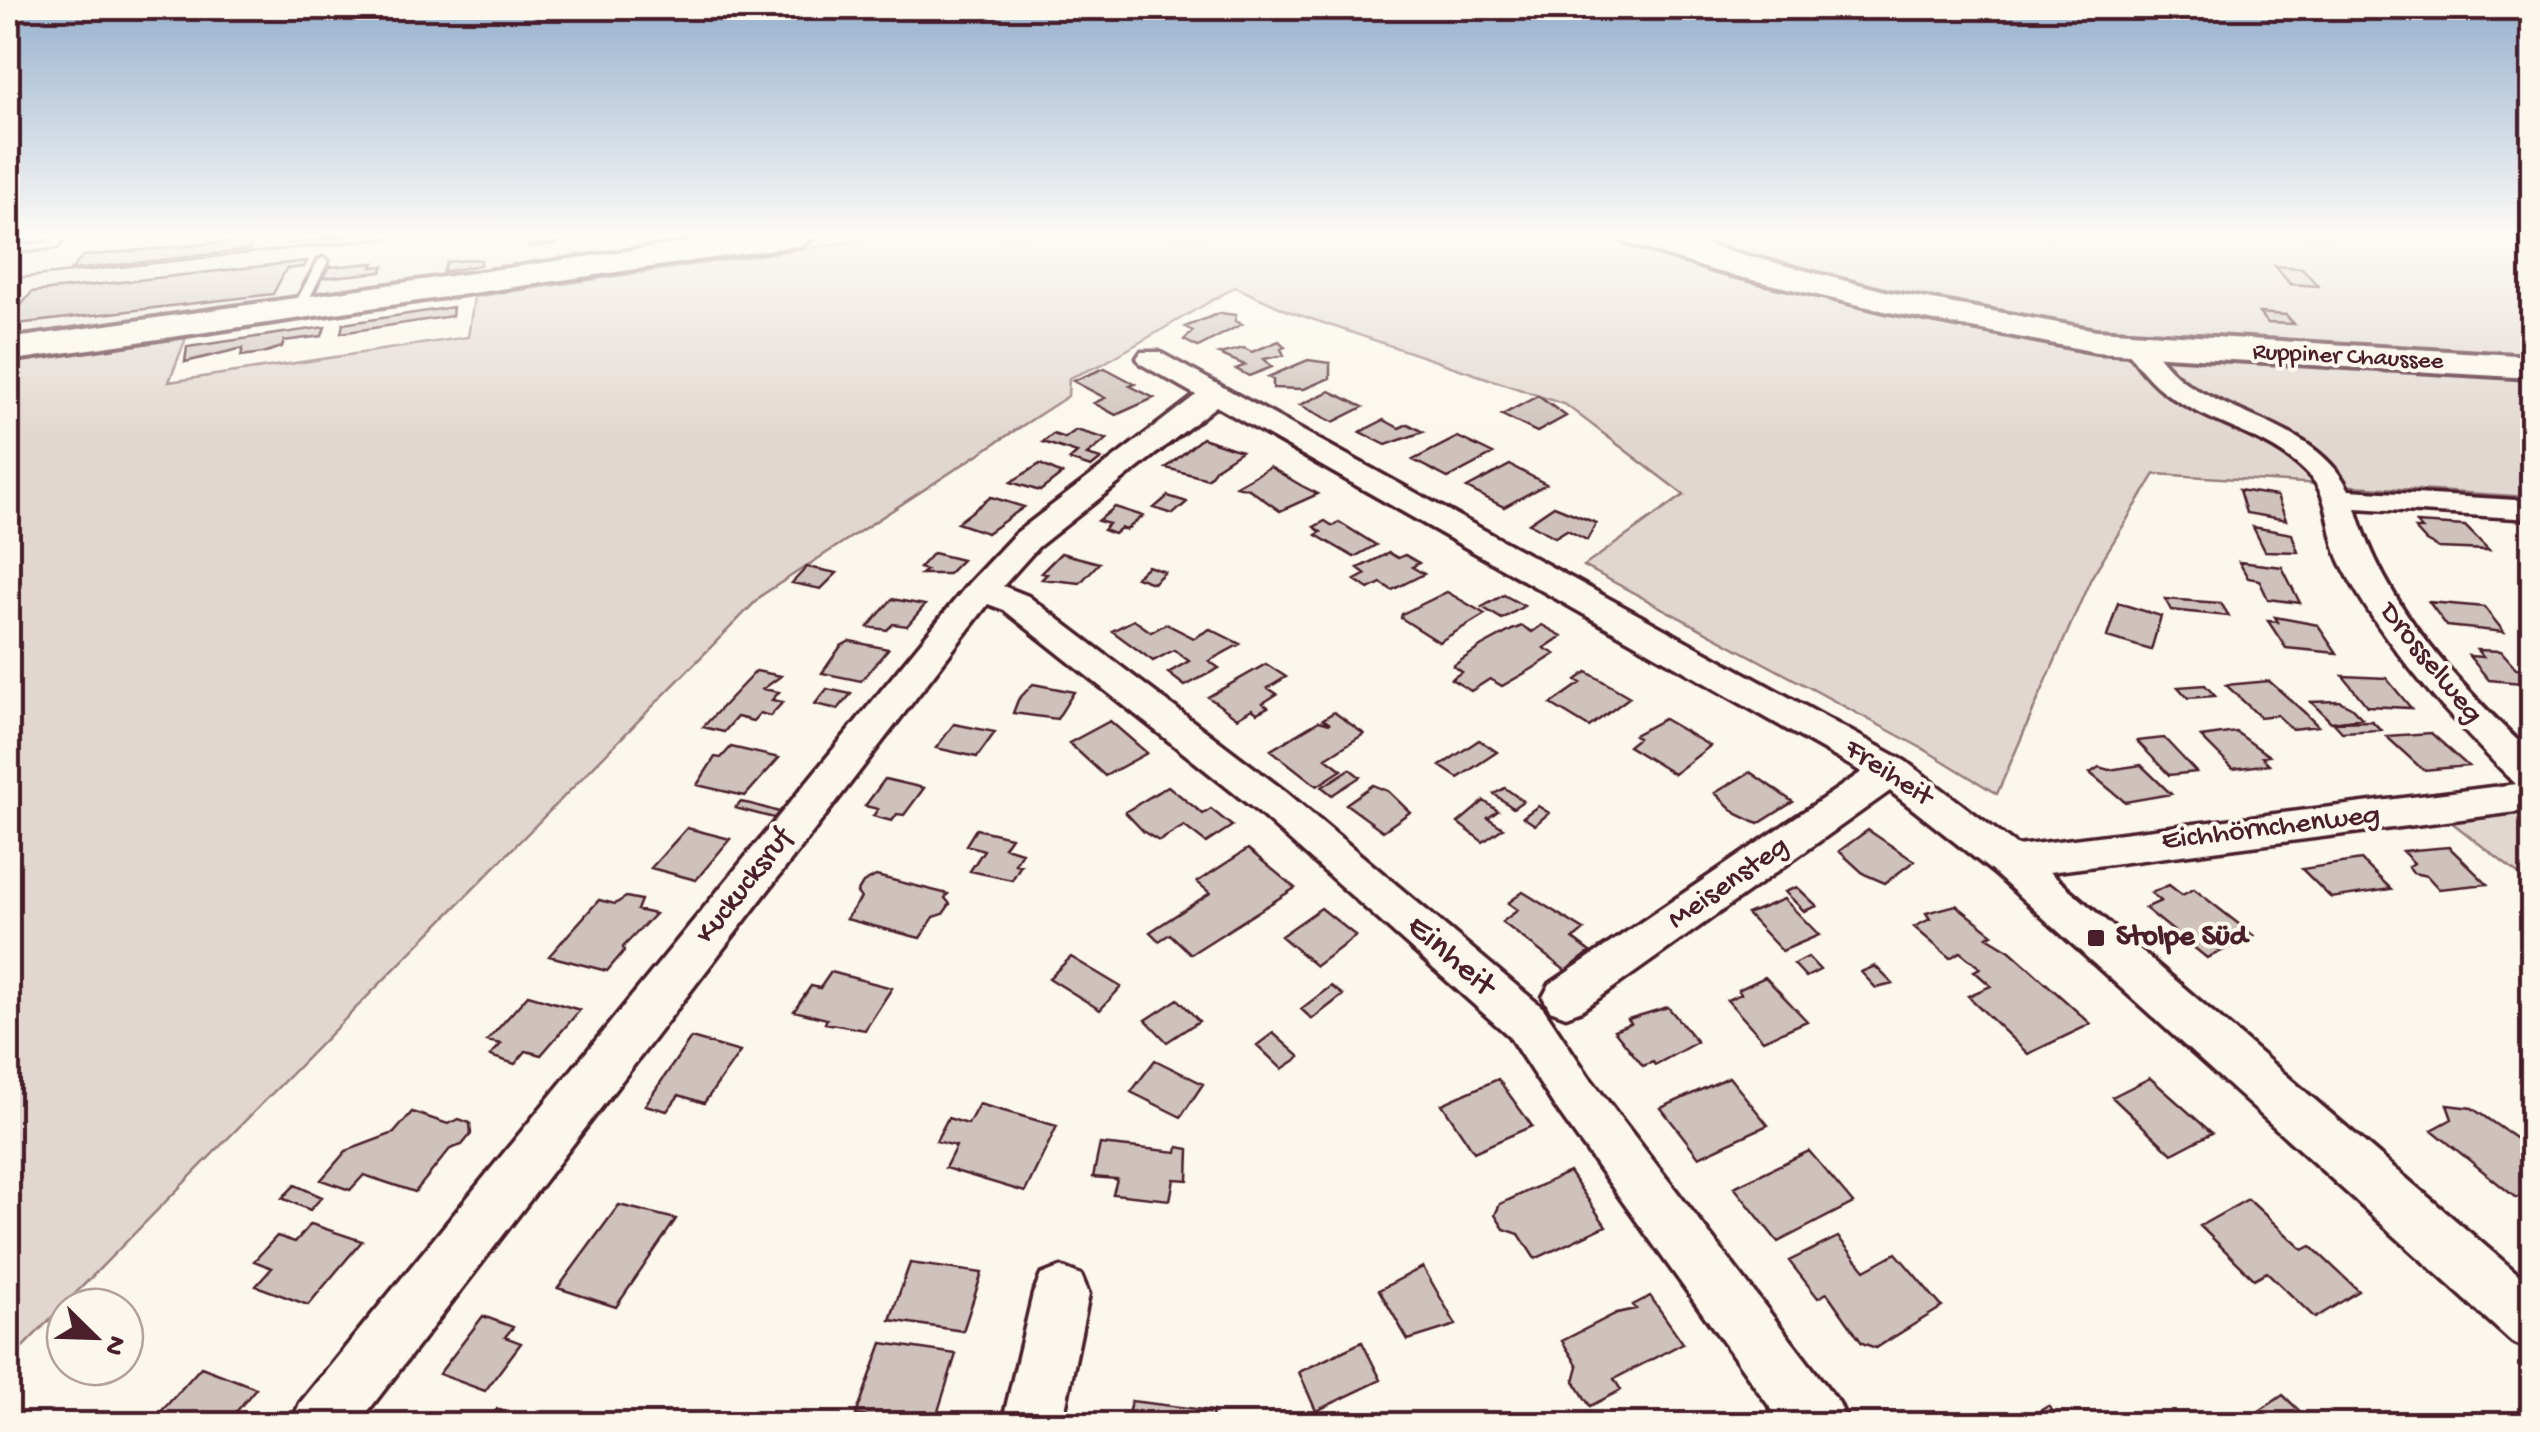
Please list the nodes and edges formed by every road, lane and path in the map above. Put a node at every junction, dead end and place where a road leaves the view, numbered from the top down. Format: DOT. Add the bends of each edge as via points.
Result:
graph roads {
  1 [pos="302,303"];
  2 [pos="335,303"];
  3 [pos="1894,303"];
  4 [pos="299,308"];
  5 [pos="2137,346"];
  6 [pos="8,350"];
  7 [pos="1150,358"];
  8 [pos="2532,367"];
  9 [pos="1214,394"];
  10 [pos="2336,498"];
  11 [pos="2532,510"];
  12 [pos="981,590"];
  13 [pos="1892,771"];
  14 [pos="2532,776"];
  15 [pos="2532,796"];
  16 [pos="2009,862"];
  17 [pos="1566,997"];
  18 [pos="1060,1294"];
  19 [pos="2532,1322"];
  20 [pos="321,1424"];
  21 [pos="1032,1424"];
  22 [pos="1818,1424"];
  1 -- 4 [label="lane"];
  2 -- 4 [label="main road"];
  3 -- 5 [label="main road, Ruppiner Chaussee"];
  4 -- 6 [label="main road"];
  5 -- 8 [label="main road, Ruppiner Chaussee"];
  5 -- 10 [label="street, Drosselweg" via="2164,383 2309,461 2326,475"];
  7 -- 9 [label="street, Freiheit"];
  9 -- 12 [label="street, Kuckucksruf" via="1027,540"];
  9 -- 13 [label="street, Freiheit"];
  10 -- 11 [label="street"];
  10 -- 14 [label="street, Drosselweg" via="2348,548 2391,624 2455,704"];
  12 -- 20 [label="street, Kuckucksruf"];
  12 -- 22 [label="street, Einheit" via="1016,603 1272,802 1526,1022"];
  13 -- 16 [label="street, Freiheit"];
  13 -- 17 [label="street, Meisensteg"];
  15 -- 16 [label="street, Eichhörnchenweg"];
  16 -- 19 [label="street, Freiheit"];
  18 -- 21 [label="street"];
}
